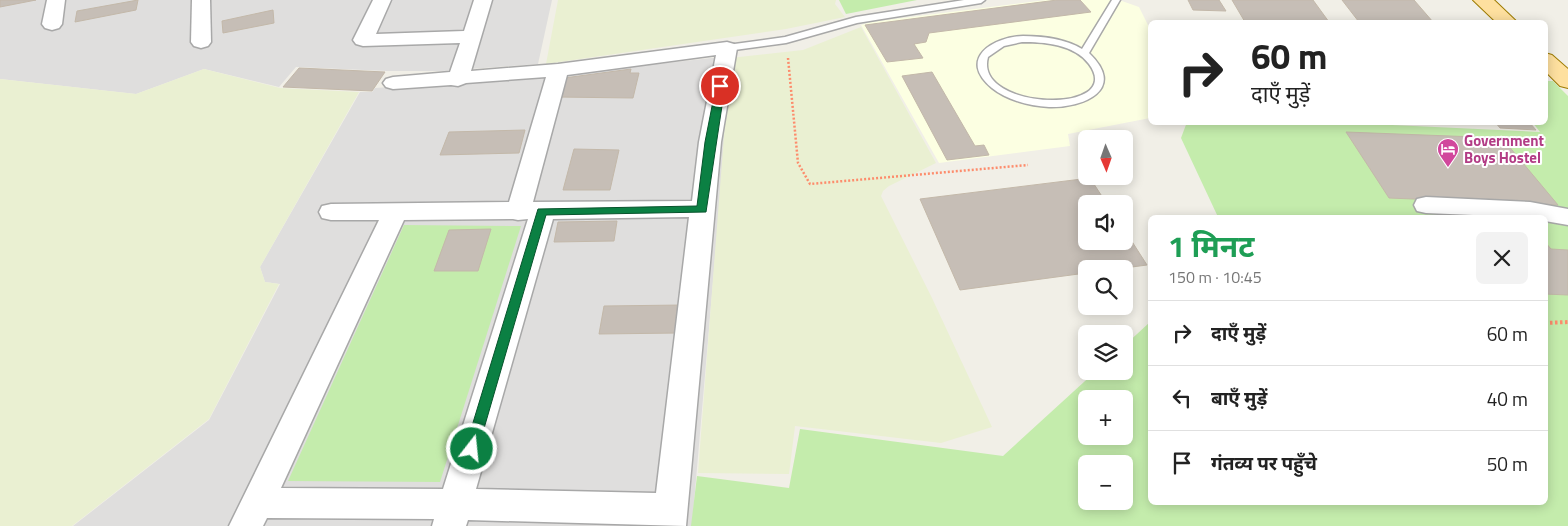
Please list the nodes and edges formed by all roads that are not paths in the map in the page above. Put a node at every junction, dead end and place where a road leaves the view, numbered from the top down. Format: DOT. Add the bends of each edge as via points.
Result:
graph roads {
  1 [pos="56,0"];
  2 [pos="201,0"];
  3 [pos="382,0"];
  4 [pos="483,0"];
  5 [pos="981,0"];
  6 [pos="1116,0"];
  7 [pos="1484,0"];
  8 [pos="1505,20"];
  9 [pos="52,24"];
  10 [pos="471,37"];
  11 [pos="201,42"];
  12 [pos="727,48"];
  13 [pos="1084,54"];
  14 [pos="1548,63"];
  15 [pos="558,70"];
  16 [pos="458,80"];
  17 [pos="1568,81"];
  18 [pos="393,83"];
  19 [pos="1426,205"];
  20 [pos="702,209"];
  21 [pos="331,212"];
  22 [pos="395,212"];
  23 [pos="530,212"];
  24 [pos="1568,218"];
  25 [pos="1548,221"];
  26 [pos="251,514"];
  27 [pos="452,515"];
  28 [pos="670,517"];
  1 -- 9 [label="street"];
  2 -- 11 [label="street"];
  3 -- 10 [label="street" via="363,40"];
  4 -- 10 [label="street"];
  5 -- 12 [label="lane" via="856,20 786,40"];
  6 -- 13 [label="lane"];
  7 -- 8 [label="main road"];
  10 -- 16 [label="street"];
  12 -- 15 [label="street"];
  12 -- 20 [label="street"];
  13 -- 13 [label="lane" via="1057,42 1022,39 991,48 983,57 982,68 987,79 1016,98 1058,104 1077,101 1098,86 1100,76 1096,66"];
  14 -- 17 [label="main road"];
  15 -- 16 [label="street"];
  15 -- 23 [label="street"];
  16 -- 18 [label="street"];
  19 -- 24 [label="street" via="1530,210"];
  20 -- 23 [label="street"];
  20 -- 28 [label="street"];
  21 -- 22 [label="street"];
  22 -- 23 [label="street"];
  22 -- 26 [label="street"];
  23 -- 27 [label="street"];
  24 -- 25 [label="street"];
  26 -- 27 [label="street"];
  27 -- 28 [label="street"];
}
